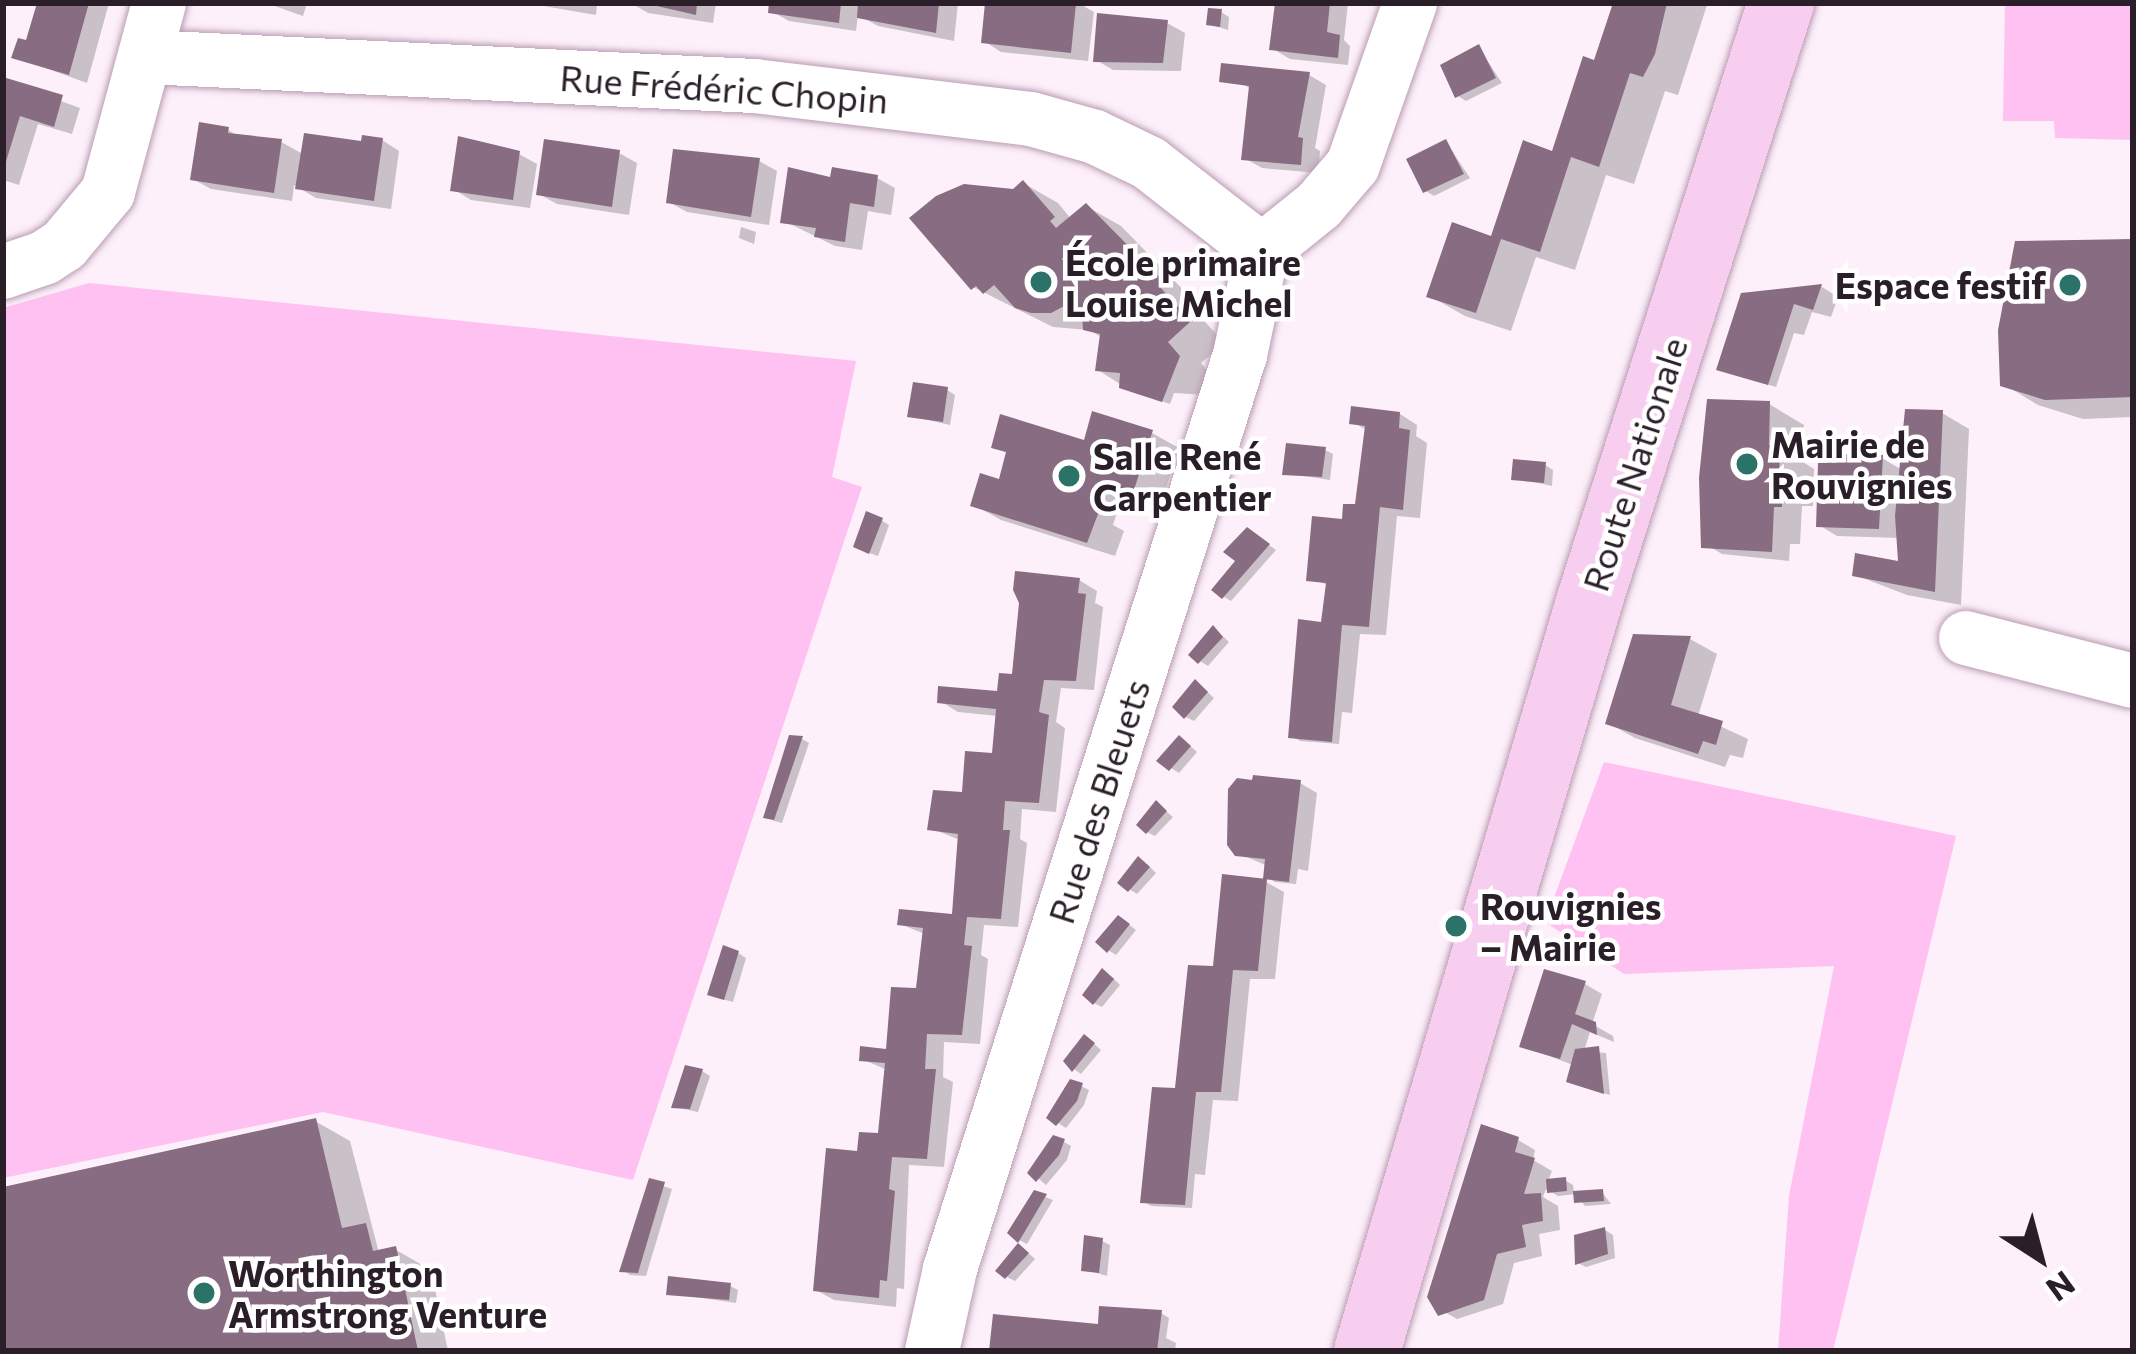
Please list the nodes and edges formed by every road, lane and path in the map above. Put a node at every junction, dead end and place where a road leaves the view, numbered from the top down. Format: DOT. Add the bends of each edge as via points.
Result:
graph roads {
  1 [pos="159,3"];
  2 [pos="1410,3"];
  3 [pos="1781,3"];
  4 [pos="146,57"];
  5 [pos="1262,251"];
  6 [pos="3,272"];
  7 [pos="1966,638"];
  8 [pos="2133,681"];
  9 [pos="1490,926"];
  10 [pos="932,1351"];
  11 [pos="1322,1351"];
  12 [pos="1367,1351"];
  1 -- 4 [label="street"];
  2 -- 5 [label="street" via="1354,165"];
  3 -- 9 [label="main road, Route Nationale"];
  4 -- 5 [label="street, Rue Frédéric Chopin" via="754,86 1031,119 1149,163"];
  4 -- 6 [label="street" via="118,168 94,215 44,258"];
  5 -- 10 [label="street, Rue des Bleuets" via="1240,355 950,1269"];
  7 -- 8 [label="street"];
  9 -- 11 [label="main road, Route Nationale"];
  9 -- 12 [label="main road, Route Nationale"];
}
